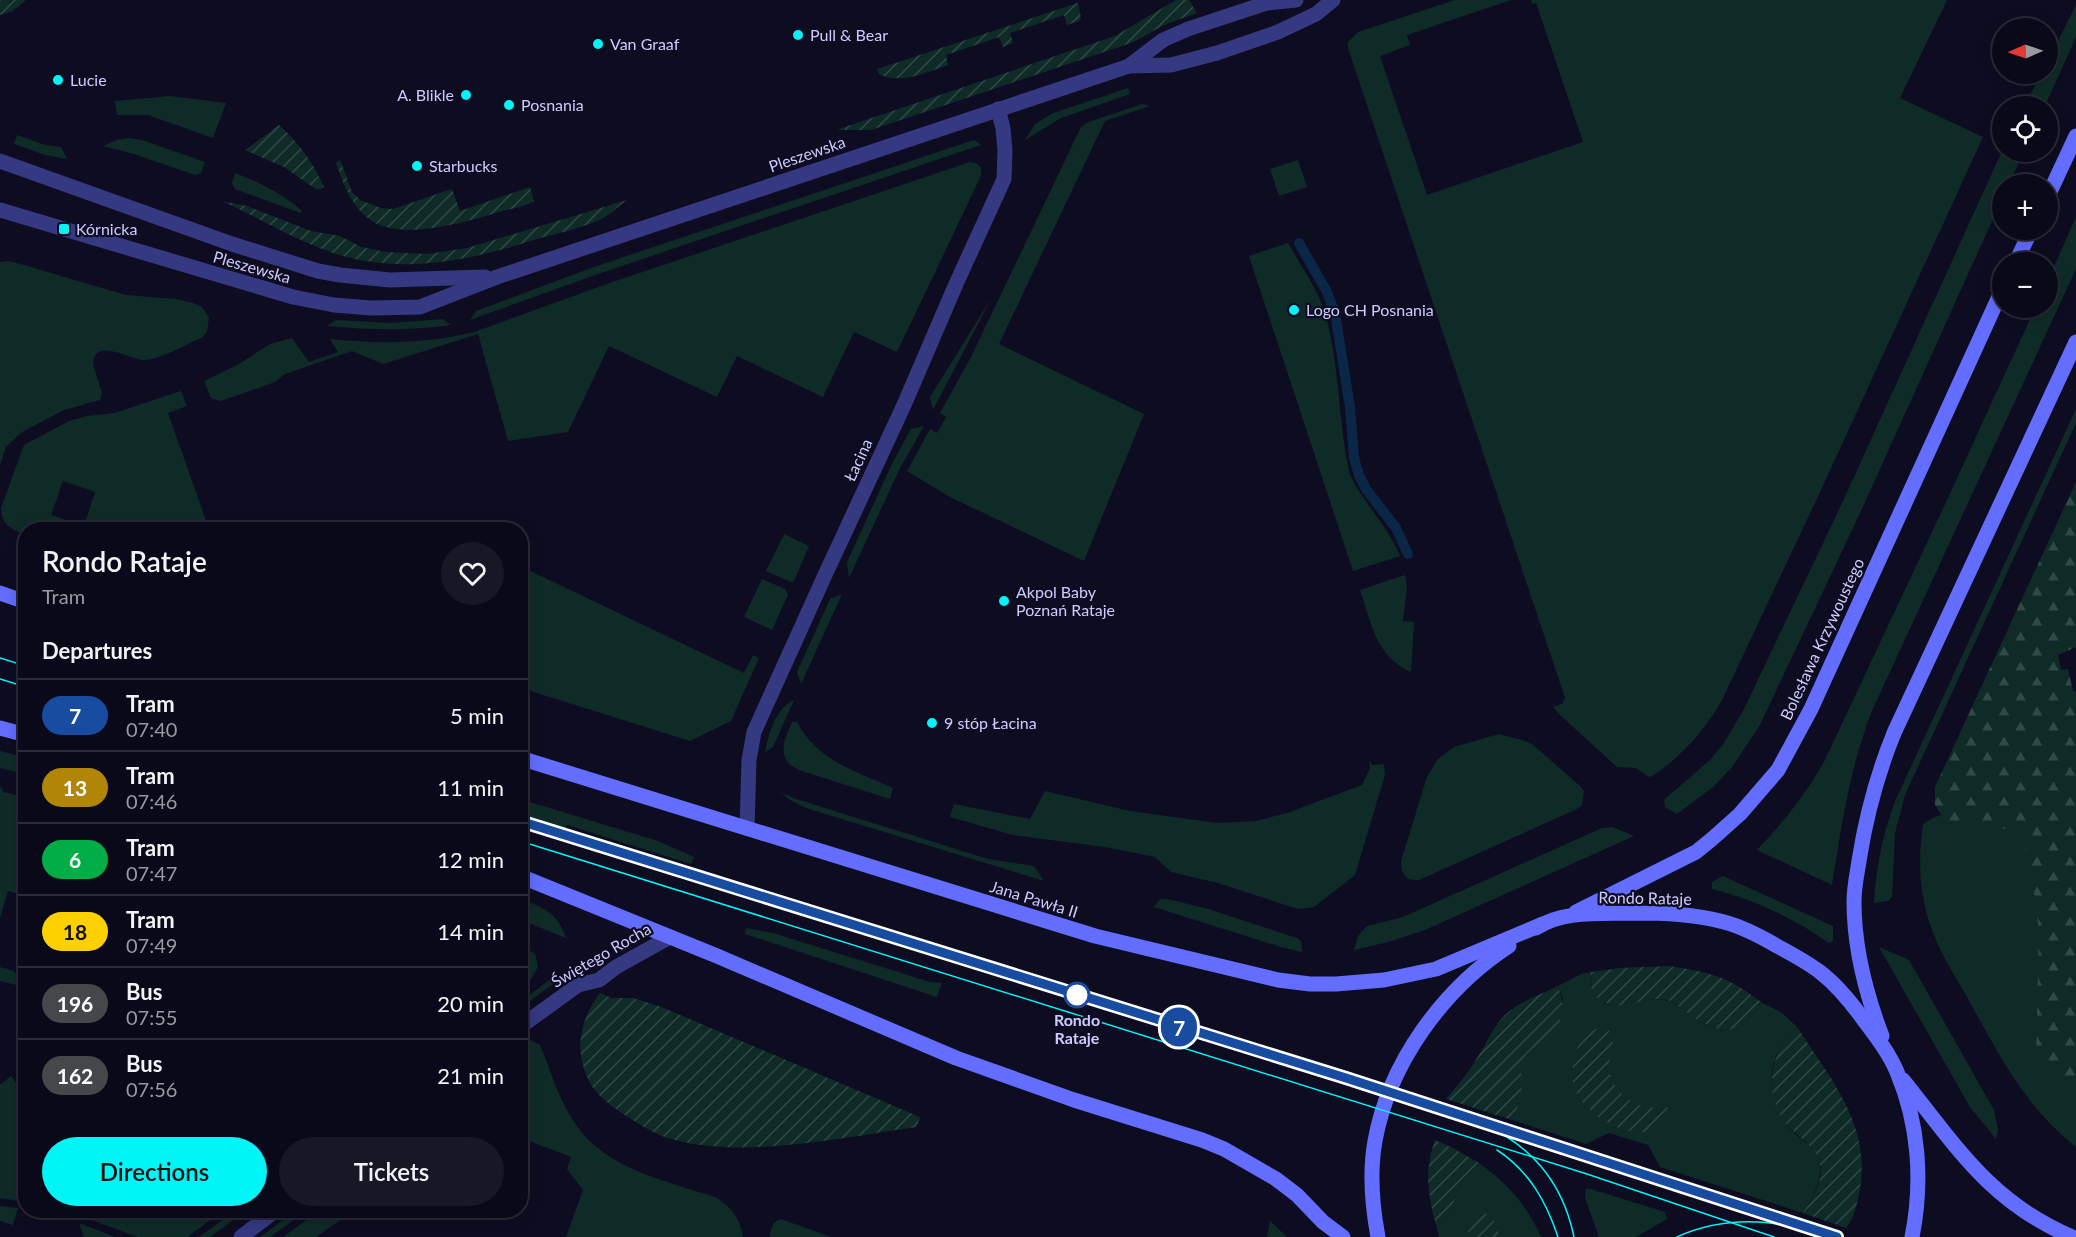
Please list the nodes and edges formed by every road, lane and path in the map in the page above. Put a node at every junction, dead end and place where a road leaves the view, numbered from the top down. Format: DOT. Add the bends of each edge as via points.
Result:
graph roads {
  1 [pos="1296,0"];
  2 [pos="1333,0"];
  3 [pos="1129,66"];
  4 [pos="998,109"];
  5 [pos="2076,136"];
  6 [pos="0,161"];
  7 [pos="2058,175"];
  8 [pos="0,210"];
  9 [pos="496,277"];
  10 [pos="1992,312"];
  11 [pos="2076,342"];
  12 [pos="0,593"];
  13 [pos="18,599"];
  14 [pos="0,728"];
  15 [pos="18,733"];
  16 [pos="528,760"];
  17 [pos="747,828"];
  18 [pos="528,879"];
  19 [pos="1571,915"];
  20 [pos="1543,924"];
  21 [pos="670,936"];
  22 [pos="528,1021"];
  23 [pos="1888,1056"];
  24 [pos="1897,1072"];
  25 [pos="266,1218"];
  26 [pos="241,1237"];
  27 [pos="1343,1237"];
  28 [pos="1378,1237"];
  29 [pos="1912,1237"];
  30 [pos="2072,1237"];
  1 -- 3 [label="street, Pleszewska" via="1267,3 1188,29 1163,40"];
  2 -- 3 [label="street, Pleszewska" via="1316,14 1216,53 1171,66"];
  3 -- 4 [label="street, Pleszewska"];
  4 -- 9 [label="street, Pleszewska"];
  4 -- 17 [label="street, Łacina" via="1004,140 1004,179 754,732"];
  5 -- 7 [label="main road"];
  6 -- 9 [label="street, Pleszewska" via="318,271 390,280"];
  8 -- 9 [label="street, Pleszewska" via="293,297 334,305 420,307"];
  10 -- 19 [label="main road, Bolesława Krzywoustego" via="1811,709 1778,770 1740,814 1696,852"];
  11 -- 23 [label="main road" via="1894,733 1869,806 1854,894 1855,923 1868,992"];
  12 -- 13 [label="main road"];
  14 -- 15 [label="main road"];
  16 -- 17 [label="main road, Jana Pawła II"];
  17 -- 20 [label="main road, Jana Pawła II" via="1095,936 1278,980 1311,984 1384,981 1436,969"];
  18 -- 21 [label="main road"];
  19 -- 20 [label="main road, Rondo Rataje"];
  19 -- 23 [label="main road, Rondo Rataje" via="1671,914 1707,918 1746,930 1809,964 1832,982"];
  20 -- 28 [label="main road, Rondo Rataje" via="1493,957 1451,995 1404,1061 1386,1102 1375,1142 1372,1192"];
  21 -- 22 [label="street, Świętego Rocha" via="599,980 578,985"];
  21 -- 27 [label="main road" via="956,1058 1224,1149 1276,1179"];
  23 -- 24 [label="main road, Rondo Rataje"];
  24 -- 29 [label="main road, Rondo Rataje" via="1915,1134 1918,1182"];
  24 -- 30 [label="main road" via="1988,1183 2033,1219"];
  25 -- 26 [label="street"];
}
